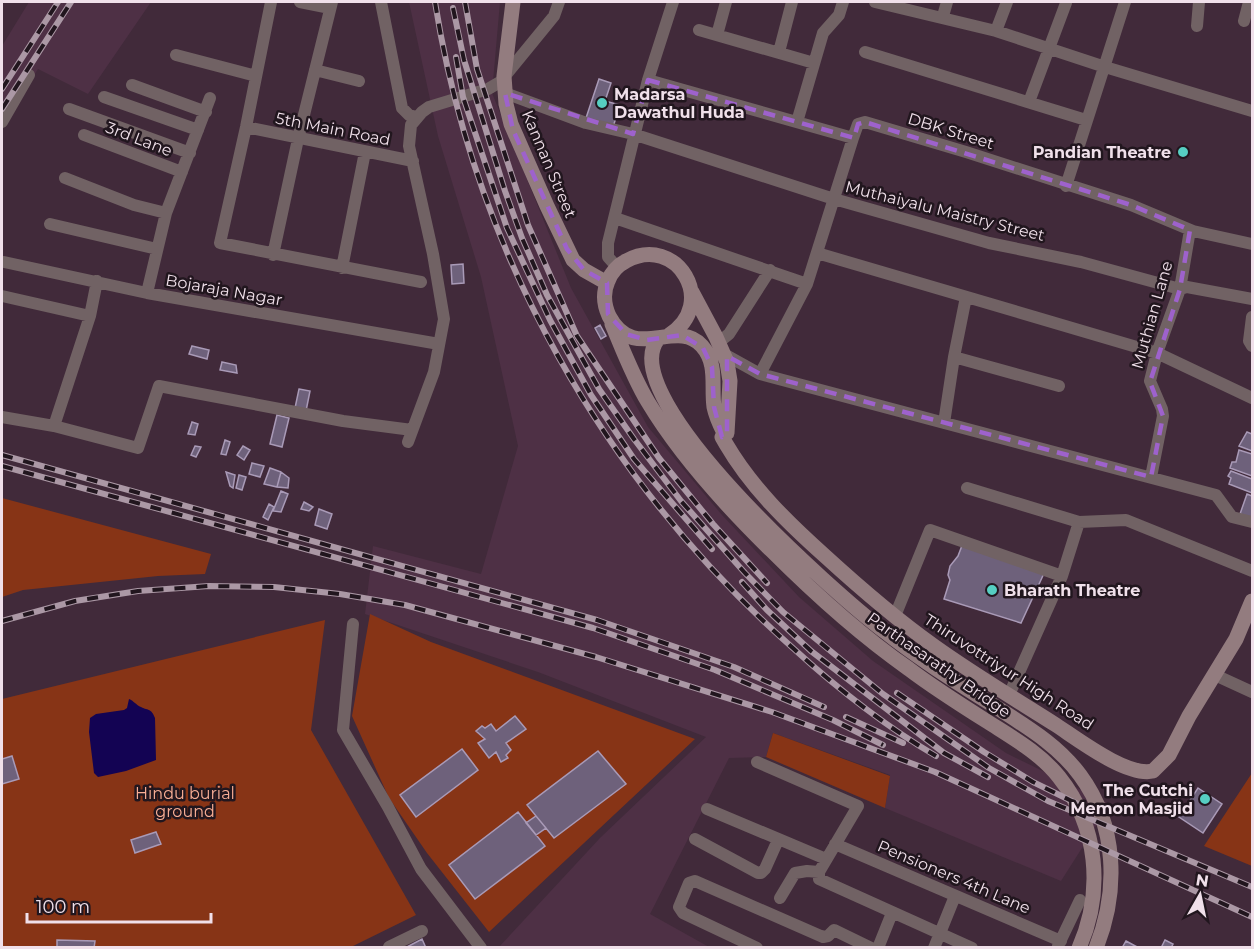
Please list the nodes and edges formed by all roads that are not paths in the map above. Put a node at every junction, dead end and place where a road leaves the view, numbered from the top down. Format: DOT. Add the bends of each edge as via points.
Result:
graph roads {
  1 [pos="271,2"];
  2 [pos="300,2"];
  3 [pos="381,2"];
  4 [pos="513,2"];
  5 [pos="559,2"];
  6 [pos="672,2"];
  7 [pos="726,2"];
  8 [pos="792,2"];
  9 [pos="843,2"];
  10 [pos="875,2"];
  11 [pos="947,2"];
  12 [pos="1007,2"];
  13 [pos="1125,2"];
  14 [pos="1199,2"];
  15 [pos="1249,2"];
  16 [pos="1066,3"];
  17 [pos="899,4"];
  18 [pos="331,5"];
  19 [pos="943,16"];
  20 [pos="1244,21"];
  21 [pos="1197,26"];
  22 [pos="699,30"];
  23 [pos="996,31"];
  24 [pos="717,35"];
  25 [pos="1049,49"];
  26 [pos="779,52"];
  27 [pos="865,52"];
  28 [pos="176,55"];
  29 [pos="814,63"];
  30 [pos="1105,67"];
  31 [pos="315,70"];
  32 [pos="29,75"];
  33 [pos="256,76"];
  34 [pos="504,76"];
  35 [pos="648,80"];
  36 [pos="359,81"];
  37 [pos="132,85"];
  38 [pos="504,93"];
  39 [pos="104,97"];
  40 [pos="210,98"];
  41 [pos="1029,102"];
  42 [pos="69,109"];
  43 [pos="1252,111"];
  44 [pos="206,112"];
  45 [pos="416,117"];
  46 [pos="1086,120"];
  47 [pos="2,122"];
  48 [pos="797,122"];
  49 [pos="246,128"];
  50 [pos="198,130"];
  51 [pos="633,134"];
  52 [pos="84,135"];
  53 [pos="853,138"];
  54 [pos="298,139"];
  55 [pos="365,152"];
  56 [pos="190,153"];
  57 [pos="413,161"];
  58 [pos="182,172"];
  59 [pos="65,178"];
  60 [pos="1066,186"];
  61 [pos="834,199"];
  62 [pos="166,213"];
  63 [pos="615,218"];
  64 [pos="50,224"];
  65 [pos="1190,230"];
  66 [pos="1252,244"];
  67 [pos="157,249"];
  68 [pos="817,253"];
  69 [pos="273,255"];
  70 [pos="4,262"];
  71 [pos="617,267"];
  72 [pos="342,268"];
  73 [pos="770,270"];
  74 [pos="97,281"];
  75 [pos="421,282"];
  76 [pos="607,283"];
  77 [pos="807,284"];
  78 [pos="690,286"];
  79 [pos="1179,289"];
  80 [pos="147,293"];
  81 [pos="2,296"];
  82 [pos="966,297"];
  83 [pos="1252,299"];
  84 [pos="90,316"];
  85 [pos="1252,317"];
  86 [pos="611,319"];
  87 [pos="664,337"];
  88 [pos="439,344"];
  89 [pos="1252,346"];
  90 [pos="721,348"];
  91 [pos="1157,353"];
  92 [pos="954,357"];
  93 [pos="760,374"];
  94 [pos="1059,386"];
  95 [pos="1252,398"];
  96 [pos="2,417"];
  97 [pos="944,423"];
  98 [pos="54,426"];
  99 [pos="722,437"];
  100 [pos="706,469"];
  101 [pos="1151,477"];
  102 [pos="967,488"];
  103 [pos="1079,522"];
  104 [pos="1252,522"];
  105 [pos="1252,571"];
  106 [pos="1062,576"];
  107 [pos="1252,601"];
  108 [pos="895,616"];
  109 [pos="352,624"];
  110 [pos="1215,675"];
  111 [pos="1252,692"];
  112 [pos="1009,695"];
  113 [pos="757,762"];
  114 [pos="706,809"];
  115 [pos="694,839"];
  116 [pos="777,840"];
  117 [pos="835,844"];
  118 [pos="826,860"];
  119 [pos="819,875"];
  120 [pos="955,896"];
  121 [pos="780,898"];
  122 [pos="1080,900"];
  123 [pos="892,913"];
  124 [pos="422,931"];
  125 [pos="939,933"];
  126 [pos="1059,944"];
  127 [pos="389,947"];
  128 [pos="481,948"];
  129 [pos="757,948"];
  130 [pos="871,948"];
  131 [pos="878,948"];
  132 [pos="934,948"];
  133 [pos="972,948"];
  134 [pos="1079,948"];
  135 [pos="1096,948"];
  1 -- 33 [label="street"];
  2 -- 18 [label="street"];
  3 -- 45 [label="street" via="402,108"];
  4 -- 34 [label="main road, Kannan Street"];
  5 -- 34 [label="street" via="554,16"];
  6 -- 35 [label="street"];
  7 -- 24 [label="street"];
  8 -- 26 [label="street"];
  9 -- 29 [label="street" via="839,15 824,33"];
  10 -- 17 [label="street"];
  11 -- 19 [label="street"];
  12 -- 23 [label="street"];
  13 -- 30 [label="street"];
  14 -- 21 [label="street"];
  15 -- 20 [label="street"];
  16 -- 25 [label="street"];
  17 -- 19 [label="street"];
  18 -- 31 [label="street"];
  19 -- 23 [label="street"];
  22 -- 24 [label="street"];
  23 -- 25 [label="street"];
  24 -- 26 [label="street"];
  25 -- 30 [label="street"];
  25 -- 41 [label="street"];
  26 -- 29 [label="street"];
  27 -- 41 [label="street"];
  28 -- 33 [label="street"];
  29 -- 48 [label="street"];
  30 -- 43 [label="street"];
  30 -- 46 [label="street"];
  31 -- 36 [label="street"];
  31 -- 54 [label="street"];
  32 -- 47 [label="street"];
  33 -- 49 [label="street"];
  34 -- 38 [label="main road, Kannan Street"];
  34 -- 45 [label="street" via="488,89 429,107"];
  35 -- 48 [label="street"];
  35 -- 51 [label="street"];
  37 -- 44 [label="street"];
  38 -- 51 [label="street, Muthaiyalu Maistry Street" via="586,123"];
  38 -- 76 [label="main road, Kannan Street" via="513,130 567,249 584,270"];
  39 -- 50 [label="street"];
  40 -- 44 [label="street"];
  41 -- 46 [label="street"];
  42 -- 56 [label="street"];
  44 -- 50 [label="street"];
  45 -- 57 [label="street" via="409,141"];
  46 -- 60 [label="street"];
  48 -- 53 [label="street"];
  49 -- 54 [label="street, 5th Main Road"];
  49 -- 69 [label="street" via="220,243"];
  50 -- 56 [label="street"];
  51 -- 61 [label="street, Muthaiyalu Maistry Street"];
  51 -- 63 [label="street"];
  52 -- 58 [label="street, 3rd Lane"];
  53 -- 60 [label="street, DBK Street" via="858,124 865,122"];
  53 -- 61 [label="street"];
  54 -- 55 [label="street, 5th Main Road"];
  54 -- 69 [label="street"];
  55 -- 57 [label="street, 5th Main Road"];
  55 -- 72 [label="street"];
  56 -- 58 [label="street"];
  57 -- 88 [label="street" via="444,319"];
  58 -- 62 [label="street"];
  59 -- 62 [label="street"];
  60 -- 65 [label="street, DBK Street"];
  61 -- 68 [label="street"];
  61 -- 79 [label="street, Muthaiyalu Maistry Street" via="989,243 1081,261"];
  62 -- 67 [label="street"];
  63 -- 71 [label="street" via="606,253"];
  63 -- 73 [label="street"];
  64 -- 67 [label="street"];
  65 -- 66 [label="street, DBK Street"];
  65 -- 79 [label="street, Muthian Lane"];
  67 -- 80 [label="street"];
  68 -- 77 [label="street"];
  68 -- 82 [label="street"];
  69 -- 72 [label="street"];
  70 -- 74 [label="street, Bojaraja Nagar"];
  71 -- 76 [label="main road"];
  71 -- 78 [label="main road" via="636,256 659,256 679,267"];
  72 -- 75 [label="street"];
  73 -- 77 [label="street"];
  73 -- 90 [label="street"];
  74 -- 80 [label="street, Bojaraja Nagar"];
  74 -- 84 [label="street"];
  76 -- 86 [label="main road" via="605,303"];
  77 -- 93 [label="street"];
  78 -- 87 [label="main road" via="688,315"];
  78 -- 90 [label="main road"];
  79 -- 83 [label="street, Muthaiyalu Maistry Street" via="1187,287"];
  79 -- 91 [label="street, Muthian Lane"];
  80 -- 88 [label="street, Bojaraja Nagar"];
  81 -- 84 [label="street"];
  82 -- 91 [label="street"];
  82 -- 92 [label="street"];
  84 -- 98 [label="street"];
  85 -- 89 [label="street"];
  86 -- 87 [label="main road" via="631,337"];
  86 -- 100 [label="main road, Parthasarathy Bridge" via="647,400 677,445"];
  87 -- 99 [label="main road, Thiruvottriyur High Road" via="681,335 694,340 708,356"];
  87 -- 100 [label="main road, Parthasarathy Bridge" via="652,356 660,392"];
  88 -- 98 [label="street" via="434,372 410,436 159,386 138,448"];
  90 -- 93 [label="street"];
  90 -- 99 [label="main road" via="729,371 730,390 727,433"];
  91 -- 95 [label="street"];
  91 -- 101 [label="street, Muthian Lane" via="1150,381 1163,417"];
  92 -- 94 [label="street"];
  92 -- 97 [label="street"];
  93 -- 97 [label="street"];
  96 -- 98 [label="street"];
  97 -- 101 [label="street"];
  99 -- 108 [label="main road, Thiruvottriyur High Road" via="758,490 815,547"];
  100 -- 134 [label="main road, Parthasarathy Bridge" via="741,520 855,628 908,669 1035,753 1060,778 1081,814 1095,870 1093,904"];
  100 -- 135 [label="main road, Parthasarathy Bridge" via="856,608 913,653 1048,742 1080,774 1106,829 1111,860 1108,911"];
  101 -- 104 [label="street" via="1216,495 1232,517"];
  102 -- 103 [label="street"];
  103 -- 105 [label="street" via="1126,520"];
  103 -- 106 [label="street"];
  106 -- 108 [label="street" via="930,530"];
  106 -- 112 [label="street"];
  107 -- 110 [label="main road, Thiruvottriyur High Road"];
  108 -- 112 [label="main road, Thiruvottriyur High Road"];
  109 -- 128 [label="street" via="343,730 421,869"];
  110 -- 111 [label="street"];
  110 -- 112 [label="main road, Thiruvottriyur High Road" via="1169,755 1157,769 1146,773 1116,763"];
  113 -- 117 [label="street" via="858,806"];
  114 -- 116 [label="street"];
  115 -- 116 [label="street" via="758,873 765,869"];
  116 -- 118 [label="street"];
  117 -- 118 [label="street"];
  117 -- 120 [label="street, Pensioners 4th Lane"];
  118 -- 119 [label="street"];
  119 -- 121 [label="street" via="795,873"];
  119 -- 123 [label="street"];
  120 -- 125 [label="street"];
  120 -- 126 [label="street, Pensioners 4th Lane"];
  122 -- 126 [label="street"];
  123 -- 125 [label="street"];
  123 -- 131 [label="street"];
  124 -- 127 [label="street"];
  125 -- 132 [label="street"];
  125 -- 133 [label="street"];
  129 -- 130 [label="street" via="681,912 689,883 695,881 823,937 834,930"];
}
